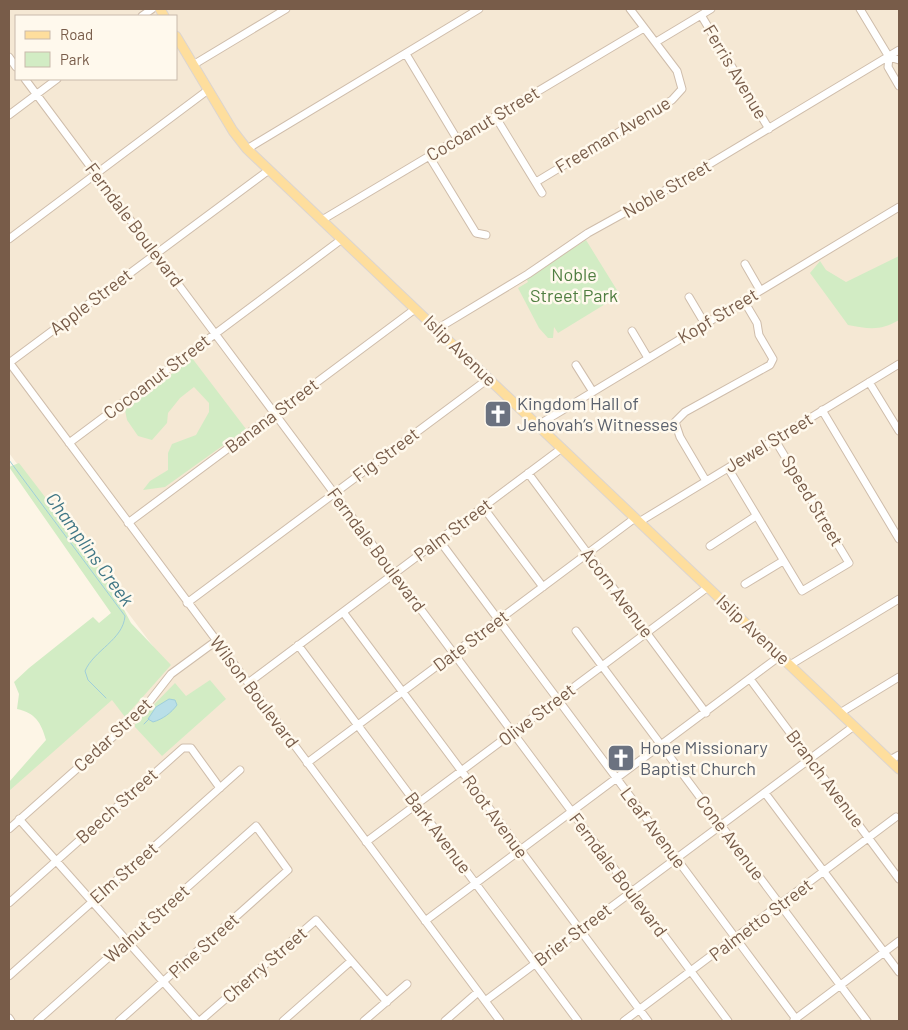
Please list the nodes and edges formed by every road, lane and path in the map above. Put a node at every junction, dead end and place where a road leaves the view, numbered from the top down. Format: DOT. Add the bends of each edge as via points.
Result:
graph roads {
  1 [pos="286,9"];
  2 [pos="479,9"];
  3 [pos="630,9"];
  4 [pos="710,9"];
  5 [pos="860,9"];
  6 [pos="701,15"];
  7 [pos="644,28"];
  8 [pos="178,39"];
  9 [pos="656,42"];
  10 [pos="899,50"];
  11 [pos="406,54"];
  12 [pos="889,57"];
  13 [pos="899,60"];
  14 [pos="193,65"];
  15 [pos="26,80"];
  16 [pos="57,80"];
  17 [pos="899,86"];
  18 [pos="208,90"];
  19 [pos="37,94"];
  20 [pos="9,115"];
  21 [pos="496,116"];
  22 [pos="769,129"];
  23 [pos="457,139"];
  24 [pos="247,149"];
  25 [pos="429,156"];
  26 [pos="269,170"];
  27 [pos="96,174"];
  28 [pos="536,182"];
  29 [pos="542,193"];
  30 [pos="899,207"];
  31 [pos="322,220"];
  32 [pos="486,235"];
  33 [pos="9,239"];
  34 [pos="342,239"];
  35 [pos="156,254"];
  36 [pos="745,264"];
  37 [pos="760,290"];
  38 [pos="689,297"];
  39 [pos="744,301"];
  40 [pos="416,309"];
  41 [pos="705,324"];
  42 [pos="437,329"];
  43 [pos="632,331"];
  44 [pos="215,334"];
  45 [pos="648,358"];
  46 [pos="9,362"];
  47 [pos="899,364"];
  48 [pos="576,365"];
  49 [pos="488,379"];
  50 [pos="869,382"];
  51 [pos="593,392"];
  52 [pos="822,410"];
  53 [pos="275,414"];
  54 [pos="538,425"];
  55 [pos="899,431"];
  56 [pos="775,440"];
  57 [pos="69,443"];
  58 [pos="562,448"];
  59 [pos="728,468"];
  60 [pos="528,474"];
  61 [pos="706,481"];
  62 [pos="334,494"];
  63 [pos="483,507"];
  64 [pos="756,516"];
  65 [pos="637,520"];
  66 [pos="128,522"];
  67 [pos="899,538"];
  68 [pos="439,540"];
  69 [pos="710,546"];
  70 [pos="587,554"];
  71 [pos="783,561"];
  72 [pos="394,574"];
  73 [pos="745,584"];
  74 [pos="543,586"];
  75 [pos="708,587"];
  76 [pos="899,599"];
  77 [pos="188,603"];
  78 [pos="343,612"];
  79 [pos="498,620"];
  80 [pos="576,631"];
  81 [pos="646,633"];
  82 [pos="216,641"];
  83 [pos="298,645"];
  84 [pos="453,654"];
  85 [pos="780,656"];
  86 [pos="790,665"];
  87 [pos="602,666"];
  88 [pos="899,677"];
  89 [pos="750,679"];
  90 [pos="248,683"];
  91 [pos="402,692"];
  92 [pos="558,700"];
  93 [pos="706,713"];
  94 [pos="840,713"];
  95 [pos="358,725"];
  96 [pos="854,726"];
  97 [pos="512,733"];
  98 [pos="661,746"];
  99 [pos="899,755"];
  100 [pos="809,759"];
  101 [pos="890,760"];
  102 [pos="307,763"];
  103 [pos="899,769"];
  104 [pos="240,770"];
  105 [pos="461,772"];
  106 [pos="617,779"];
  107 [pos="220,788"];
  108 [pos="765,792"];
  109 [pos="417,805"];
  110 [pos="571,813"];
  111 [pos="896,817"];
  112 [pos="19,820"];
  113 [pos="721,825"];
  114 [pos="256,826"];
  115 [pos="9,829"];
  116 [pos="869,839"];
  117 [pos="366,842"];
  118 [pos="520,851"];
  119 [pos="676,858"];
  120 [pos="56,860"];
  121 [pos="825,872"];
  122 [pos="899,879"];
  123 [pos="476,884"];
  124 [pos="631,892"];
  125 [pos="91,901"];
  126 [pos="9,903"];
  127 [pos="781,906"];
  128 [pos="425,921"];
  129 [pos="579,931"];
  130 [pos="736,938"];
  131 [pos="899,941"];
  132 [pos="127,942"];
  133 [pos="884,952"];
  134 [pos="351,961"];
  135 [pos="535,964"];
  136 [pos="691,972"];
  137 [pos="899,972"];
  138 [pos="9,976"];
  139 [pos="164,982"];
  140 [pos="407,984"];
  141 [pos="840,986"];
  142 [pos="478,992"];
  143 [pos="485,1001"];
  144 [pos="386,1002"];
  145 [pos="640,1010"];
  146 [pos="9,1018"];
  147 [pos="794,1020"];
  148 [pos="11,1021"];
  149 [pos="37,1021"];
  150 [pos="119,1021"];
  151 [pos="199,1021"];
  152 [pos="282,1021"];
  153 [pos="364,1021"];
  154 [pos="445,1021"];
  155 [pos="500,1021"];
  156 [pos="578,1021"];
  157 [pos="624,1021"];
  158 [pos="648,1021"];
  159 [pos="728,1021"];
  160 [pos="867,1021"];
  1 -- 14 [label="street"];
  2 -- 11 [label="street"];
  3 -- 7 [label="street, Freeman Avenue"];
  4 -- 6 [label="street"];
  5 -- 12 [label="street"];
  6 -- 9 [label="street"];
  6 -- 22 [label="street, Ferris Avenue"];
  7 -- 9 [label="street, Freeman Avenue"];
  7 -- 21 [label="street, Cocoanut Street"];
  8 -- 14 [label="main road, Islip Avenue"];
  9 -- 28 [label="street, Freeman Avenue" via="679,76 682,89 678,95"];
  10 -- 12 [label="street, Noble Street"];
  11 -- 23 [label="street"];
  11 -- 24 [label="street"];
  12 -- 13 [label="street"];
  12 -- 17 [label="street" via="888,67"];
  12 -- 22 [label="street, Noble Street"];
  14 -- 18 [label="main road, Islip Avenue"];
  15 -- 19 [label="street, Ferndale Boulevard"];
  16 -- 19 [label="street"];
  18 -- 24 [label="main road, Islip Avenue"];
  18 -- 27 [label="street"];
  19 -- 20 [label="street"];
  19 -- 27 [label="street, Ferndale Boulevard"];
  21 -- 23 [label="street, Cocoanut Street"];
  21 -- 28 [label="street"];
  22 -- 42 [label="street, Noble Street" via="588,233"];
  23 -- 25 [label="street, Cocoanut Street"];
  24 -- 26 [label="main road, Islip Avenue"];
  25 -- 31 [label="street, Cocoanut Street"];
  25 -- 32 [label="street" via="476,233"];
  26 -- 31 [label="main road, Islip Avenue"];
  26 -- 35 [label="street, Apple Street"];
  27 -- 33 [label="street"];
  27 -- 35 [label="street, Ferndale Boulevard"];
  28 -- 29 [label="street"];
  30 -- 37 [label="street, Kopf Street"];
  31 -- 34 [label="main road, Islip Avenue"];
  34 -- 40 [label="main road, Islip Avenue"];
  34 -- 44 [label="street, Cocoanut Street"];
  35 -- 44 [label="street, Ferndale Boulevard"];
  35 -- 46 [label="street, Apple Street"];
  36 -- 37 [label="street"];
  37 -- 39 [label="street, Kopf Street"];
  38 -- 41 [label="street"];
  39 -- 41 [label="street, Kopf Street"];
  39 -- 61 [label="street" via="773,359 770,365 685,412 675,422 680,437"];
  40 -- 42 [label="main road, Islip Avenue"];
  40 -- 53 [label="street, Banana Street"];
  41 -- 45 [label="street, Kopf Street"];
  42 -- 49 [label="main road, Islip Avenue"];
  43 -- 45 [label="street"];
  44 -- 53 [label="street, Ferndale Boulevard"];
  44 -- 57 [label="street, Cocoanut Street"];
  45 -- 51 [label="street, Kopf Street"];
  46 -- 57 [label="street, Wilson Boulevard"];
  47 -- 50 [label="street, Jewel Street"];
  48 -- 51 [label="street"];
  49 -- 54 [label="main road, Islip Avenue"];
  49 -- 62 [label="street, Fig Street"];
  50 -- 52 [label="street, Jewel Street"];
  50 -- 55 [label="street"];
  51 -- 54 [label="street, Kopf Street"];
  52 -- 56 [label="street, Jewel Street"];
  52 -- 67 [label="street"];
  53 -- 62 [label="street, Ferndale Boulevard"];
  53 -- 66 [label="street, Banana Street"];
  54 -- 58 [label="main road, Islip Avenue"];
  56 -- 59 [label="street, Jewel Street"];
  56 -- 71 [label="street, Speed Street" via="849,563 802,591"];
  57 -- 66 [label="street, Wilson Boulevard"];
  58 -- 60 [label="street, Palm Street"];
  58 -- 65 [label="main road, Islip Avenue"];
  59 -- 61 [label="street, Jewel Street"];
  59 -- 64 [label="street"];
  60 -- 63 [label="street, Palm Street"];
  60 -- 70 [label="street, Acorn Avenue"];
  61 -- 65 [label="street, Jewel Street"];
  62 -- 72 [label="street, Ferndale Boulevard"];
  62 -- 77 [label="street, Fig Street"];
  63 -- 68 [label="street, Palm Street"];
  63 -- 74 [label="street"];
  64 -- 69 [label="street"];
  64 -- 71 [label="street"];
  65 -- 70 [label="street, Date Street"];
  65 -- 75 [label="main road, Islip Avenue"];
  66 -- 77 [label="street, Wilson Boulevard"];
  68 -- 72 [label="street, Palm Street"];
  68 -- 79 [label="street, Leaf Avenue"];
  70 -- 74 [label="street, Date Street"];
  70 -- 81 [label="street, Acorn Avenue"];
  71 -- 73 [label="street"];
  72 -- 78 [label="street, Palm Street"];
  72 -- 84 [label="street, Ferndale Boulevard"];
  74 -- 79 [label="street, Date Street"];
  75 -- 81 [label="street, Olive Street"];
  75 -- 85 [label="main road, Islip Avenue"];
  76 -- 86 [label="street"];
  77 -- 82 [label="street, Wilson Boulevard"];
  78 -- 83 [label="street, Palm Street"];
  78 -- 91 [label="street, Root Avenue"];
  79 -- 84 [label="street, Date Street"];
  79 -- 92 [label="street, Leaf Avenue"];
  80 -- 87 [label="street, Cone Avenue"];
  81 -- 87 [label="street, Olive Street"];
  81 -- 93 [label="street, Acorn Avenue"];
  82 -- 90 [label="street, Wilson Boulevard"];
  82 -- 112 [label="street, Cedar Street" via="172,674 142,711"];
  83 -- 90 [label="street, Palm Street"];
  83 -- 95 [label="street, Bark Avenue"];
  84 -- 91 [label="street, Date Street"];
  84 -- 97 [label="street, Ferndale Boulevard"];
  85 -- 86 [label="main road, Islip Avenue"];
  85 -- 89 [label="street"];
  86 -- 94 [label="main road, Islip Avenue"];
  87 -- 92 [label="street, Olive Street"];
  87 -- 98 [label="street, Cone Avenue"];
  88 -- 94 [label="street"];
  89 -- 93 [label="street"];
  89 -- 100 [label="street, Branch Avenue"];
  90 -- 102 [label="street, Wilson Boulevard"];
  91 -- 95 [label="street, Date Street"];
  91 -- 105 [label="street, Root Avenue"];
  92 -- 97 [label="street, Olive Street"];
  92 -- 106 [label="street, Leaf Avenue"];
  93 -- 98 [label="street"];
  94 -- 96 [label="main road, Islip Avenue"];
  95 -- 102 [label="street, Date Street"];
  95 -- 109 [label="street, Bark Avenue"];
  96 -- 100 [label="street, Brier Street"];
  96 -- 101 [label="main road, Islip Avenue"];
  97 -- 105 [label="street, Olive Street"];
  97 -- 110 [label="street, Ferndale Boulevard"];
  98 -- 106 [label="street"];
  98 -- 113 [label="street, Cone Avenue"];
  99 -- 101 [label="street"];
  100 -- 108 [label="street, Brier Street"];
  100 -- 116 [label="street, Branch Avenue"];
  101 -- 103 [label="main road, Islip Avenue"];
  102 -- 117 [label="street, Wilson Boulevard"];
  104 -- 107 [label="street, Elm Street"];
  105 -- 109 [label="street, Olive Street"];
  105 -- 118 [label="street, Root Avenue"];
  106 -- 110 [label="street"];
  106 -- 119 [label="street, Leaf Avenue"];
  107 -- 120 [label="street, Beech Street" via="191,748 182,748"];
  107 -- 125 [label="street, Elm Street"];
  108 -- 113 [label="street, Brier Street"];
  108 -- 121 [label="street"];
  109 -- 117 [label="street, Olive Street"];
  109 -- 123 [label="street, Bark Avenue"];
  110 -- 118 [label="street"];
  110 -- 124 [label="street, Ferndale Boulevard"];
  111 -- 116 [label="street, Palmetto Street"];
  112 -- 115 [label="street, Cedar Street"];
  112 -- 120 [label="street"];
  113 -- 119 [label="street, Brier Street"];
  113 -- 127 [label="street, Cone Avenue"];
  114 -- 132 [label="street, Walnut Street"];
  114 -- 139 [label="street, Pine Street" via="288,870"];
  116 -- 121 [label="street, Palmetto Street"];
  116 -- 122 [label="street, Branch Avenue"];
  117 -- 128 [label="street, Wilson Boulevard"];
  118 -- 123 [label="street"];
  118 -- 129 [label="street, Root Avenue"];
  119 -- 124 [label="street, Brier Street"];
  119 -- 130 [label="street, Leaf Avenue"];
  120 -- 125 [label="street"];
  120 -- 126 [label="street, Beech Street"];
  121 -- 127 [label="street, Palmetto Street"];
  121 -- 133 [label="street"];
  123 -- 128 [label="street"];
  123 -- 135 [label="street, Bark Avenue"];
  124 -- 129 [label="street, Brier Street"];
  124 -- 136 [label="street, Ferndale Boulevard"];
  125 -- 132 [label="street"];
  125 -- 138 [label="street, Elm Street"];
  127 -- 130 [label="street, Palmetto Street"];
  127 -- 141 [label="street, Cone Avenue"];
  128 -- 142 [label="street, Wilson Boulevard"];
  129 -- 135 [label="street, Brier Street"];
  129 -- 145 [label="street, Root Avenue"];
  130 -- 136 [label="street, Palmetto Street"];
  130 -- 147 [label="street, Leaf Avenue"];
  131 -- 133 [label="street"];
  132 -- 139 [label="street"];
  132 -- 149 [label="street, Walnut Street"];
  133 -- 137 [label="street"];
  133 -- 141 [label="street"];
  134 -- 144 [label="street, Cherry Street"];
  134 -- 151 [label="street, Cherry Street" via="316,920"];
  134 -- 152 [label="street"];
  135 -- 143 [label="street, Brier Street"];
  135 -- 156 [label="street, Bark Avenue"];
  136 -- 145 [label="street, Palmetto Street"];
  136 -- 159 [label="street, Ferndale Boulevard"];
  139 -- 150 [label="street, Pine Street"];
  139 -- 151 [label="street"];
  140 -- 144 [label="street"];
  141 -- 147 [label="street"];
  141 -- 160 [label="street, Cone Avenue"];
  142 -- 143 [label="street, Wilson Boulevard"];
  142 -- 154 [label="street"];
  143 -- 155 [label="street, Wilson Boulevard"];
  144 -- 153 [label="street"];
  145 -- 157 [label="street, Palmetto Street"];
  145 -- 158 [label="street, Root Avenue"];
  146 -- 148 [label="street"];
}
